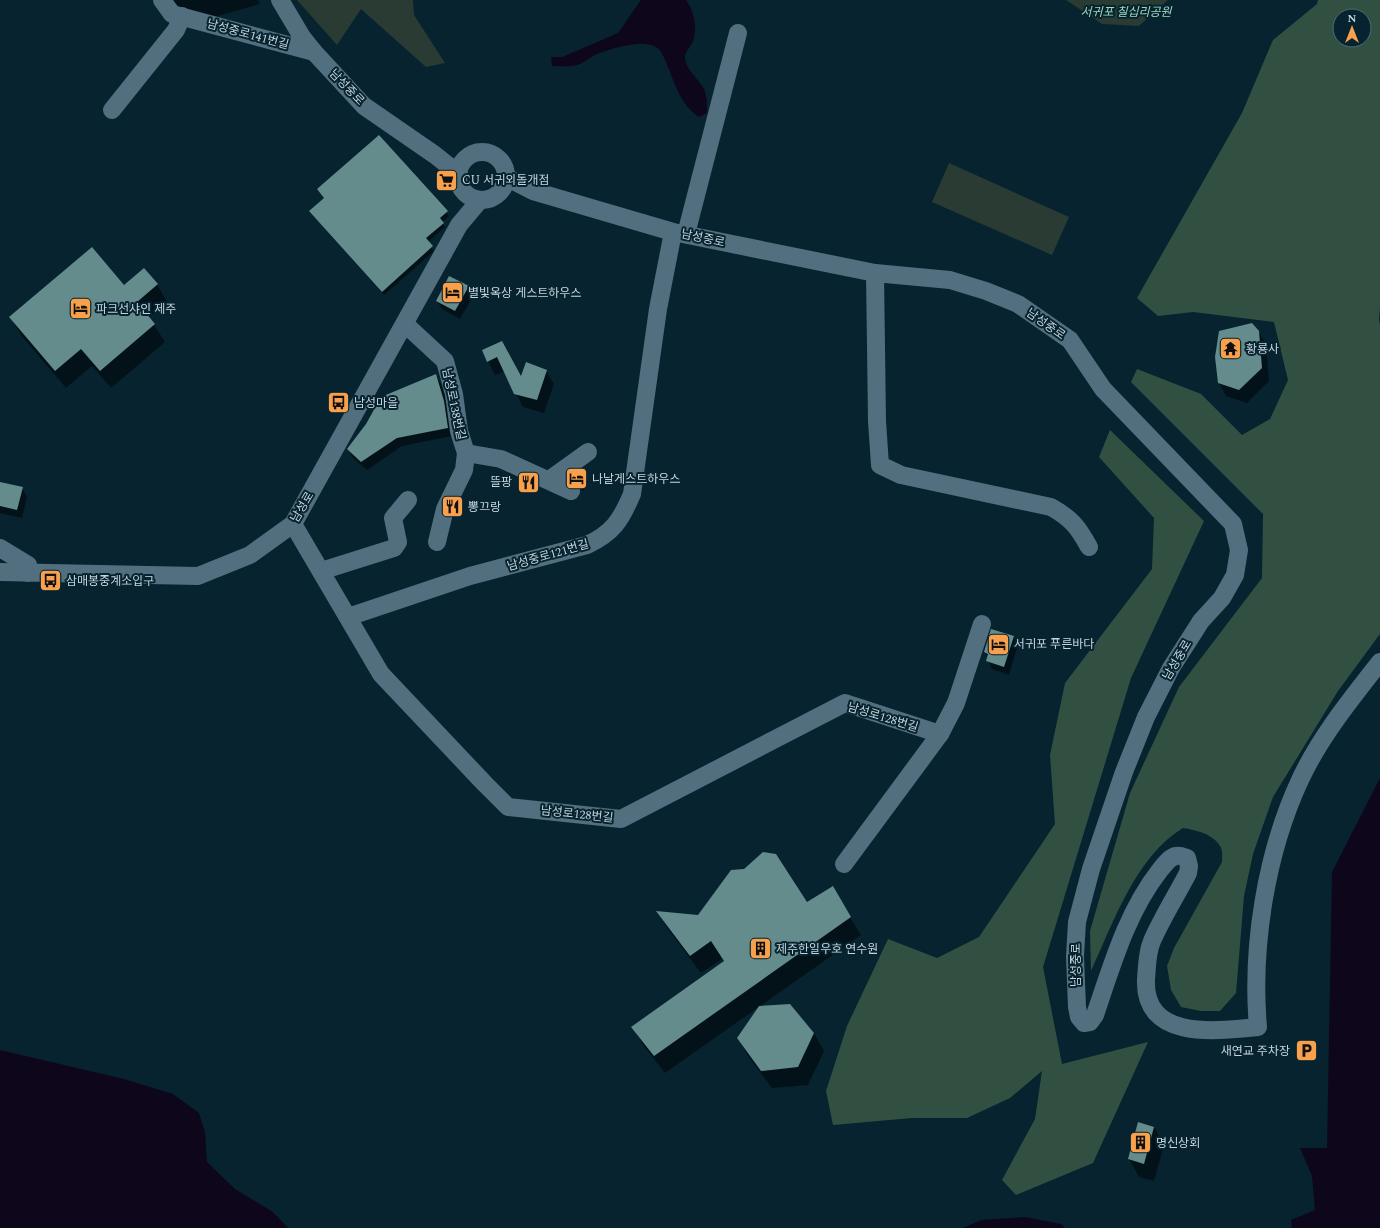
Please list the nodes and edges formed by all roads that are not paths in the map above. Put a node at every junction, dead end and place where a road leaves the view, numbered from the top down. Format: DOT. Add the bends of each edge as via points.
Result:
graph roads {
  1 [pos="162,0"];
  2 [pos="280,0"];
  3 [pos="182,16"];
  4 [pos="738,32"];
  5 [pos="314,52"];
  6 [pos="112,110"];
  7 [pos="461,168"];
  8 [pos="504,183"];
  9 [pos="473,197"];
  10 [pos="679,233"];
  11 [pos="875,273"];
  12 [pos="405,324"];
  13 [pos="588,452"];
  14 [pos="466,453"];
  15 [pos="548,480"];
  16 [pos="571,491"];
  17 [pos="408,500"];
  18 [pos="293,524"];
  19 [pos="437,542"];
  20 [pos="1089,547"];
  21 [pos="0,548"];
  22 [pos="321,571"];
  23 [pos="0,572"];
  24 [pos="28,573"];
  25 [pos="348,617"];
  26 [pos="982,624"];
  27 [pos="1380,662"];
  28 [pos="940,734"];
  29 [pos="844,864"];
  1 -- 3 [label="street, 남성중로141번길" via="172,14"];
  2 -- 5 [label="street, 남성중로"];
  3 -- 5 [label="street, 남성중로141번길"];
  3 -- 6 [label="street" via="176,30"];
  4 -- 10 [label="street, 남성중로121번길"];
  5 -- 7 [label="street, 남성중로" via="364,106 435,155"];
  7 -- 8 [label="street" via="476,153 492,154 502,163"];
  7 -- 9 [label="street" via="461,188"];
  8 -- 9 [label="street" via="493,197"];
  8 -- 10 [label="street, 남성중로"];
  9 -- 12 [label="street, 남성로"];
  10 -- 11 [label="street, 남성중로"];
  10 -- 25 [label="street, 남성중로121번길" via="658,309 632,494 619,521 602,538 587,545 470,576"];
  11 -- 20 [label="street" via="876,421 880,465 901,475 1051,507 1077,525"];
  11 -- 27 [label="street, 남성중로" via="950,280 986,291 1018,304 1070,340 1103,389 1234,524 1240,550 1235,575 1222,598 1201,621 1171,668 1146,717 1091,869 1077,922 1075,956 1077,1007 1079,1017 1084,1023 1090,1022 1095,1016 1117,951 1148,885 1164,865 1174,856 1180,855 1187,858 1188,873 1152,942 1146,986 1150,1007 1156,1015 1180,1027 1215,1031 1258,1027 1255,999 1258,952 1269,874 1279,836 1300,781 1316,750"];
  12 -- 14 [label="street, 남성로138번길" via="445,361"];
  12 -- 18 [label="street, 남성로"];
  13 -- 15 [label="street"];
  14 -- 15 [label="street, 남성로138번길" via="502,459"];
  14 -- 19 [label="street, 남성로138번길" via="464,470 445,509"];
  15 -- 16 [label="street, 남성로138번길"];
  17 -- 22 [label="street" via="393,518 398,542 394,548"];
  18 -- 22 [label="street, 남성로128번길"];
  18 -- 24 [label="street, 남성로" via="250,555 198,576"];
  21 -- 24 [label="street" via="28,565"];
  22 -- 25 [label="street, 남성로128번길"];
  23 -- 24 [label="street, 남성로"];
  25 -- 28 [label="street, 남성로128번길" via="382,674 508,807 621,819 845,703"];
  26 -- 28 [label="street" via="956,703"];
  28 -- 29 [label="street"];
}
